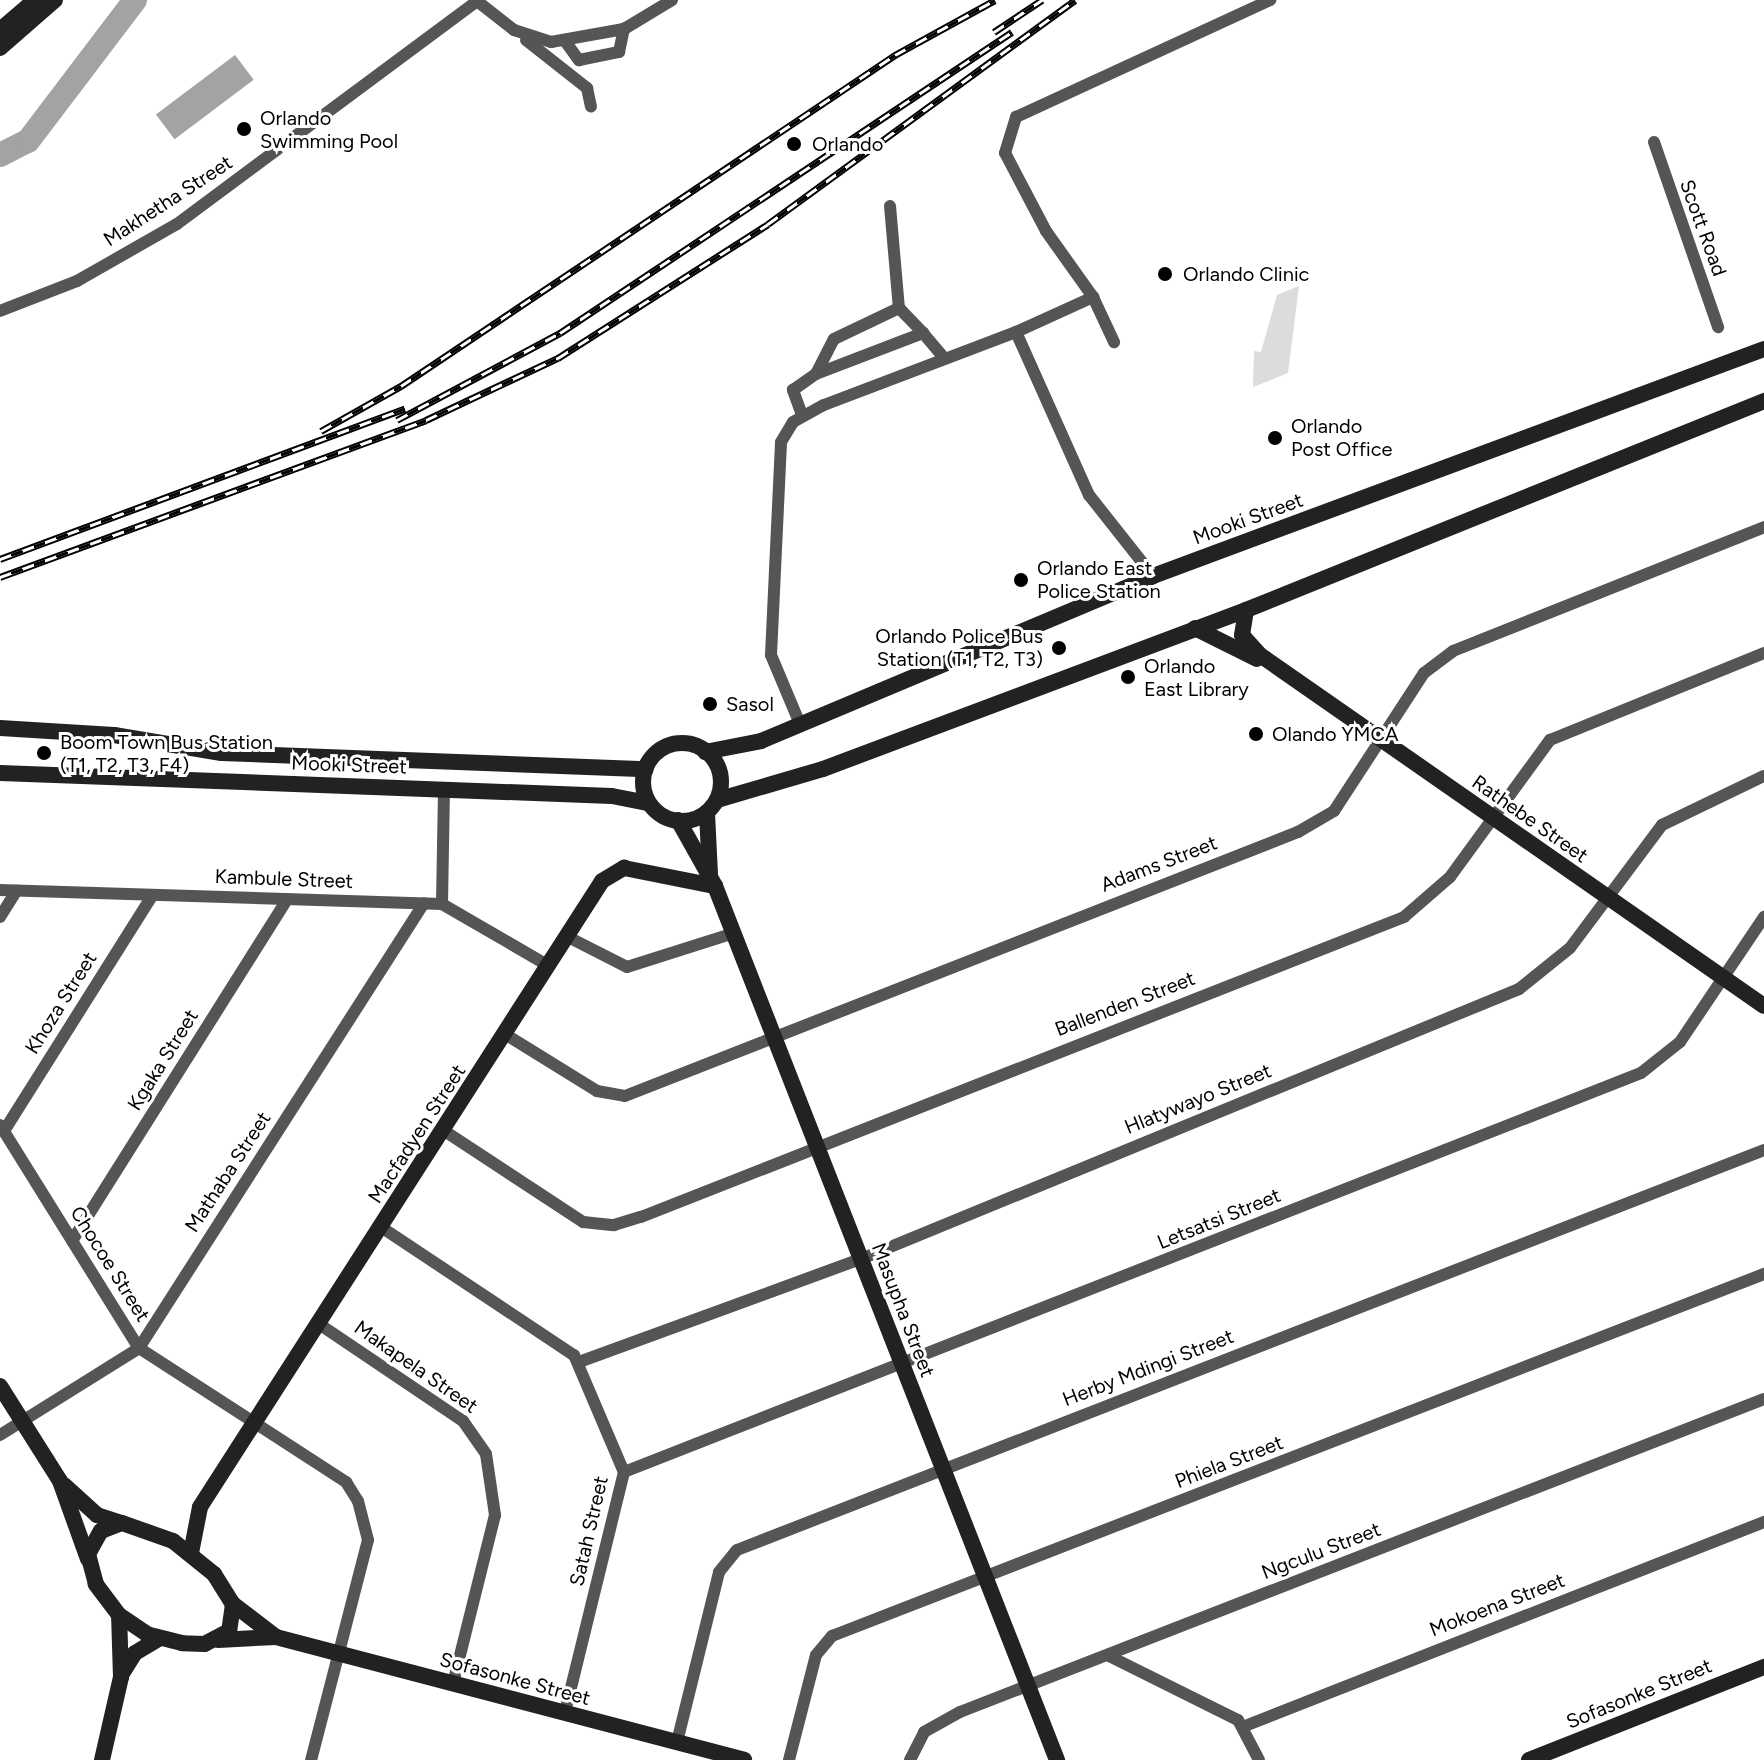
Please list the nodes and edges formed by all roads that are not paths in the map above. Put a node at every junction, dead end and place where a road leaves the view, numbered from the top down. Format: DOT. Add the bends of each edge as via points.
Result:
graph roads {
  1 [pos="35,0"];
  2 [pos="55,0"];
  3 [pos="672,0"];
  4 [pos="1270,0"];
  5 [pos="476,1"];
  6 [pos="624,29"];
  7 [pos="0,30"];
  8 [pos="514,30"];
  9 [pos="565,41"];
  10 [pos="0,48"];
  11 [pos="591,107"];
  12 [pos="1654,142"];
  13 [pos="890,206"];
  14 [pos="1093,297"];
  15 [pos="899,308"];
  16 [pos="0,311"];
  17 [pos="1718,327"];
  18 [pos="1016,332"];
  19 [pos="923,333"];
  20 [pos="1114,342"];
  21 [pos="1764,349"];
  22 [pos="942,356"];
  23 [pos="816,374"];
  24 [pos="1764,401"];
  25 [pos="802,415"];
  26 [pos="1764,527"];
  27 [pos="1134,559"];
  28 [pos="1153,576"];
  29 [pos="1133,584"];
  30 [pos="1246,610"];
  31 [pos="1195,628"];
  32 [pos="1764,653"];
  33 [pos="1273,665"];
  34 [pos="800,724"];
  35 [pos="0,728"];
  36 [pos="1381,740"];
  37 [pos="705,752"];
  38 [pos="650,763"];
  39 [pos="0,773"];
  40 [pos="1764,776"];
  41 [pos="444,788"];
  42 [pos="630,799"];
  43 [pos="648,803"];
  44 [pos="712,806"];
  45 [pos="1494,818"];
  46 [pos="678,820"];
  47 [pos="708,875"];
  48 [pos="0,890"];
  49 [pos="16,891"];
  50 [pos="152,896"];
  51 [pos="1607,897"];
  52 [pos="287,899"];
  53 [pos="424,903"];
  54 [pos="442,904"];
  55 [pos="0,917"];
  56 [pos="1764,917"];
  57 [pos="734,933"];
  58 [pos="568,937"];
  59 [pos="549,966"];
  60 [pos="1722,977"];
  61 [pos="1764,1006"];
  62 [pos="505,1034"];
  63 [pos="774,1037"];
  64 [pos="2,1128"];
  65 [pos="443,1130"];
  66 [pos="817,1145"];
  67 [pos="1764,1150"];
  68 [pos="381,1227"];
  69 [pos="72,1241"];
  70 [pos="861,1259"];
  71 [pos="1764,1274"];
  72 [pos="319,1324"];
  73 [pos="139,1348"];
  74 [pos="579,1362"];
  75 [pos="903,1366"];
  76 [pos="0,1386"];
  77 [pos="1764,1399"];
  78 [pos="22,1421"];
  79 [pos="255,1422"];
  80 [pos="0,1435"];
  81 [pos="943,1469"];
  82 [pos="624,1472"];
  83 [pos="60,1481"];
  84 [pos="200,1507"];
  85 [pos="1764,1522"];
  86 [pos="122,1523"];
  87 [pos="152,1531"];
  88 [pos="191,1553"];
  89 [pos="89,1561"];
  90 [pos="986,1578"];
  91 [pos="233,1604"];
  92 [pos="119,1615"];
  93 [pos="276,1637"];
  94 [pos="158,1639"];
  95 [pos="216,1640"];
  96 [pos="341,1654"];
  97 [pos="1109,1656"];
  98 [pos="1764,1667"];
  99 [pos="121,1677"];
  100 [pos="453,1684"];
  101 [pos="1028,1686"];
  102 [pos="565,1713"];
  103 [pos="1245,1726"];
  104 [pos="677,1742"];
  105 [pos="102,1760"];
  106 [pos="311,1760"];
  107 [pos="744,1760"];
  108 [pos="789,1760"];
  109 [pos="910,1760"];
  110 [pos="1057,1760"];
  111 [pos="1259,1760"];
  112 [pos="1529,1760"];
  1 -- 7 [label="main road"];
  2 -- 10 [label="main road"];
  3 -- 6 [label="street, Makhetha Street"];
  4 -- 14 [label="street" via="1029,109 1006,132 1005,153 1046,231"];
  5 -- 8 [label="street, Makhetha Street"];
  5 -- 16 [label="street, Makhetha Street" via="177,224 77,281"];
  6 -- 9 [label="street, Makhetha Street"];
  6 -- 9 [label="street" via="619,52 579,60"];
  8 -- 9 [label="street, Makhetha Street"];
  8 -- 11 [label="street" via="587,88"];
  12 -- 17 [label="street, Scott Road"];
  13 -- 15 [label="street"];
  14 -- 18 [label="street"];
  14 -- 20 [label="street"];
  15 -- 19 [label="street"];
  15 -- 23 [label="street" via="834,339"];
  18 -- 22 [label="street"];
  18 -- 27 [label="street" via="1089,495"];
  19 -- 22 [label="street"];
  19 -- 23 [label="street"];
  21 -- 28 [label="main road, Mooki Street"];
  22 -- 25 [label="street"];
  23 -- 25 [label="street" via="793,390"];
  24 -- 30 [label="main road"];
  25 -- 34 [label="street" via="781,442 770,634 775,672"];
  26 -- 36 [label="street, Adams Street" via="1457,649 1424,673"];
  27 -- 28 [label="street"];
  27 -- 29 [label="street"];
  28 -- 29 [label="main road, Mooki Street"];
  29 -- 34 [label="main road, Mooki Street"];
  30 -- 31 [label="main road"];
  30 -- 33 [label="main road, Rathebe Street" via="1242,635"];
  31 -- 33 [label="main road, Rathebe Street"];
  31 -- 44 [label="main road"];
  32 -- 45 [label="street, Ballenden Street" via="1561,732 1533,756"];
  33 -- 36 [label="main road, Rathebe Street"];
  34 -- 37 [label="main road, Mooki Street"];
  35 -- 38 [label="main road, Mooki Street" via="114,735 222,753"];
  36 -- 45 [label="main road, Rathebe Street"];
  36 -- 63 [label="street, Adams Street" via="1346,795 1319,822"];
  37 -- 38 [label="main road" via="672,745"];
  37 -- 44 [label="main road" via="719,770"];
  38 -- 43 [label="main road"];
  39 -- 41 [label="main road, Mooki Street"];
  40 -- 51 [label="street, Hlatywayo Street" via="1674,816"];
  41 -- 42 [label="main road, Mooki Street"];
  41 -- 54 [label="street"];
  42 -- 43 [label="main road, Mooki Street"];
  42 -- 47 [label="main road" via="672,829"];
  43 -- 46 [label="main road"];
  44 -- 46 [label="main road"];
  44 -- 47 [label="main road, Masupha Street"];
  45 -- 51 [label="main road, Rathebe Street"];
  45 -- 66 [label="street, Ballenden Street" via="1434,896 1404,917"];
  46 -- 47 [label="main road, Masupha Street"];
  47 -- 57 [label="main road, Masupha Street"];
  47 -- 58 [label="main road, Macfadyen Street" via="624,868 602,881"];
  48 -- 49 [label="street, Kambule Street"];
  49 -- 50 [label="street, Kambule Street"];
  49 -- 55 [label="street"];
  50 -- 52 [label="street, Kambule Street"];
  50 -- 64 [label="street, Khoza Street"];
  51 -- 60 [label="main road, Rathebe Street"];
  51 -- 70 [label="street, Hlatywayo Street" via="1554,966 1519,989"];
  52 -- 53 [label="street, Kambule Street"];
  52 -- 69 [label="street, Kgaka Street"];
  53 -- 54 [label="street, Kambule Street"];
  53 -- 73 [label="street, Mathaba Street"];
  54 -- 59 [label="street, Kambule Street"];
  56 -- 60 [label="street, Letsatsi Street"];
  57 -- 58 [label="street" via="627,967"];
  57 -- 63 [label="main road, Masupha Street"];
  58 -- 59 [label="main road, Macfadyen Street"];
  59 -- 62 [label="main road, Macfadyen Street"];
  60 -- 61 [label="main road, Rathebe Street"];
  60 -- 75 [label="street, Letsatsi Street" via="1680,1042 1641,1073"];
  62 -- 63 [label="street, Adams Street" via="611,1096 640,1092"];
  62 -- 65 [label="main road, Macfadyen Street"];
  63 -- 66 [label="main road, Masupha Street"];
  64 -- 69 [label="street, Chocoe Street"];
  65 -- 66 [label="street, Ballenden Street" via="583,1222 602,1226"];
  65 -- 68 [label="main road, Macfadyen Street"];
  66 -- 70 [label="main road, Masupha Street"];
  67 -- 81 [label="street, Herby Mdingi Street"];
  68 -- 72 [label="main road, Macfadyen Street"];
  68 -- 74 [label="street"];
  69 -- 73 [label="street, Chocoe Street"];
  70 -- 74 [label="street, Hlatywayo Street"];
  70 -- 75 [label="main road, Masupha Street"];
  71 -- 90 [label="street, Phiela Street"];
  72 -- 79 [label="main road, Macfadyen Street"];
  72 -- 100 [label="street, Makapela Street" via="463,1421 486,1454 495,1515"];
  73 -- 78 [label="street, Mathaba Street"];
  73 -- 79 [label="street, Chocoe Street"];
  74 -- 82 [label="street, Satah Street"];
  75 -- 81 [label="main road, Masupha Street"];
  75 -- 82 [label="street, Letsatsi Street"];
  76 -- 78 [label="main road, Sofasonke Street"];
  77 -- 97 [label="street, Ngculu Street"];
  78 -- 80 [label="street, Mathaba Street"];
  78 -- 83 [label="main road, Sofasonke Street"];
  79 -- 84 [label="main road, Macfadyen Street"];
  79 -- 96 [label="street, Chocoe Street" via="346,1482 367,1523"];
  81 -- 90 [label="main road, Masupha Street"];
  81 -- 104 [label="street, Herby Mdingi Street" via="732,1555 719,1572"];
  82 -- 102 [label="street, Satah Street"];
  83 -- 86 [label="main road, Sofasonke Street" via="97,1515"];
  83 -- 89 [label="main road, Sofasonke Street"];
  84 -- 87 [label="main road, Macfadyen Street" via="176,1528"];
  84 -- 88 [label="main road, Macfadyen Street"];
  85 -- 103 [label="street, Mokoena Street"];
  86 -- 87 [label="main road, Sofasonke Street"];
  86 -- 89 [label="main road" via="101,1531"];
  87 -- 88 [label="main road, Sofasonke Street"];
  88 -- 91 [label="main road, Sofasonke Street"];
  89 -- 92 [label="main road, Sofasonke Street"];
  90 -- 101 [label="main road, Masupha Street"];
  90 -- 108 [label="street, Phiela Street" via="825,1641"];
  91 -- 93 [label="main road, Sofasonke Street"];
  91 -- 95 [label="main road" via="233,1624"];
  92 -- 94 [label="main road, Sofasonke Street"];
  92 -- 99 [label="main road"];
  93 -- 95 [label="main road, Sofasonke Street"];
  93 -- 96 [label="main road, Sofasonke Street"];
  94 -- 95 [label="main road, Sofasonke Street"];
  94 -- 99 [label="main road" via="135,1653"];
  96 -- 100 [label="main road, Sofasonke Street"];
  96 -- 106 [label="street, Chocoe Street"];
  97 -- 101 [label="street, Ngculu Street"];
  97 -- 103 [label="street"];
  98 -- 112 [label="main road, Sofasonke Street"];
  99 -- 105 [label="main road"];
  100 -- 102 [label="main road, Sofasonke Street"];
  101 -- 109 [label="street, Ngculu Street" via="934,1725"];
  101 -- 110 [label="main road, Masupha Street"];
  102 -- 104 [label="main road, Sofasonke Street"];
  103 -- 111 [label="street"];
  104 -- 107 [label="main road, Sofasonke Street"];
}
